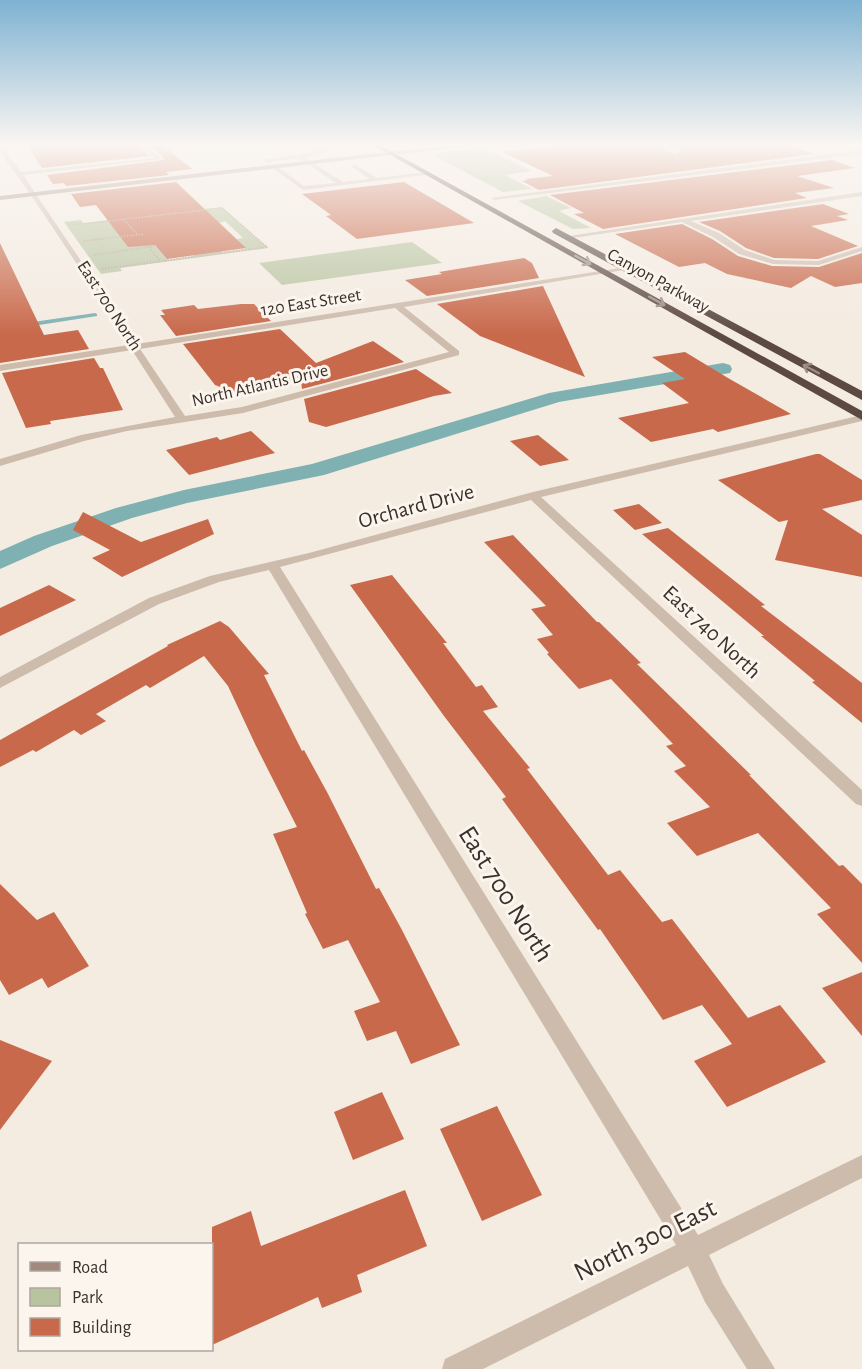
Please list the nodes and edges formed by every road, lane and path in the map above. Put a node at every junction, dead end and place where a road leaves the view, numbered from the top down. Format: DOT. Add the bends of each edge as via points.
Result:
graph roads {
  1 [pos="43,208"];
  2 [pos="215,208"];
  3 [pos="223,208"];
  4 [pos="490,208"];
  5 [pos="767,208"];
  6 [pos="150,210"];
  7 [pos="154,216"];
  8 [pos="124,219"];
  9 [pos="683,220"];
  10 [pos="546,225"];
  11 [pos="66,226"];
  12 [pos="145,234"];
  13 [pos="137,235"];
  14 [pos="566,237"];
  15 [pos="78,242"];
  16 [pos="156,246"];
  17 [pos="149,247"];
  18 [pos="862,249"];
  19 [pos="87,255"];
  20 [pos="175,259"];
  21 [pos="160,261"];
  22 [pos="181,266"];
  23 [pos="626,269"];
  24 [pos="97,270"];
  25 [pos="606,273"];
  26 [pos="398,306"];
  27 [pos="136,346"];
  28 [pos="0,368"];
  29 [pos="862,396"];
  30 [pos="862,417"];
  31 [pos="182,420"];
  32 [pos="0,464"];
  33 [pos="533,496"];
  34 [pos="273,566"];
  35 [pos="0,683"];
  36 [pos="862,800"];
  37 [pos="862,1166"];
  38 [pos="693,1250"];
  39 [pos="455,1369"];
  40 [pos="762,1369"];
  1 -- 27 [label="street, East 700 North"];
  2 -- 7 [label="path"];
  3 -- 20 [label="path" via="267,247"];
  4 -- 25 [label="highway, Canyon Parkway, one-way"];
  5 -- 9 [label="street"];
  6 -- 7 [label="path"];
  7 -- 8 [label="path"];
  8 -- 11 [label="path"];
  8 -- 13 [label="path"];
  9 -- 14 [label="street"];
  9 -- 18 [label="street" via="742,252 773,262 819,263"];
  10 -- 14 [label="highway, Canyon Parkway"];
  12 -- 13 [label="path"];
  13 -- 15 [label="path"];
  14 -- 23 [label="highway, Canyon Parkway"];
  16 -- 17 [label="path"];
  17 -- 19 [label="path"];
  17 -- 21 [label="path"];
  20 -- 21 [label="path"];
  20 -- 22 [label="path"];
  21 -- 24 [label="path"];
  23 -- 25 [label="street, 120 East Street"];
  29 -- 23 [label="highway, Canyon Parkway, one-way"];
  25 -- 26 [label="street, 120 East Street"];
  25 -- 30 [label="highway, Canyon Parkway, one-way"];
  26 -- 27 [label="street, 120 East Street"];
  26 -- 31 [label="street, North Atlantis Drive" via="456,354 243,410"];
  27 -- 28 [label="street, 120 East Street"];
  27 -- 31 [label="street, East 700 North"];
  30 -- 33 [label="street, Orchard Drive"];
  31 -- 32 [label="street, North Atlantis Drive" via="81,438"];
  33 -- 34 [label="street, Orchard Drive"];
  33 -- 36 [label="street, East 740 North"];
  34 -- 35 [label="street, Orchard Drive" via="183,588"];
  34 -- 38 [label="street, East 700 North"];
  37 -- 38 [label="street, North 300 East"];
  38 -- 39 [label="street, North 300 East"];
  38 -- 40 [label="street, East 700 North" via="714,1293"];
}
